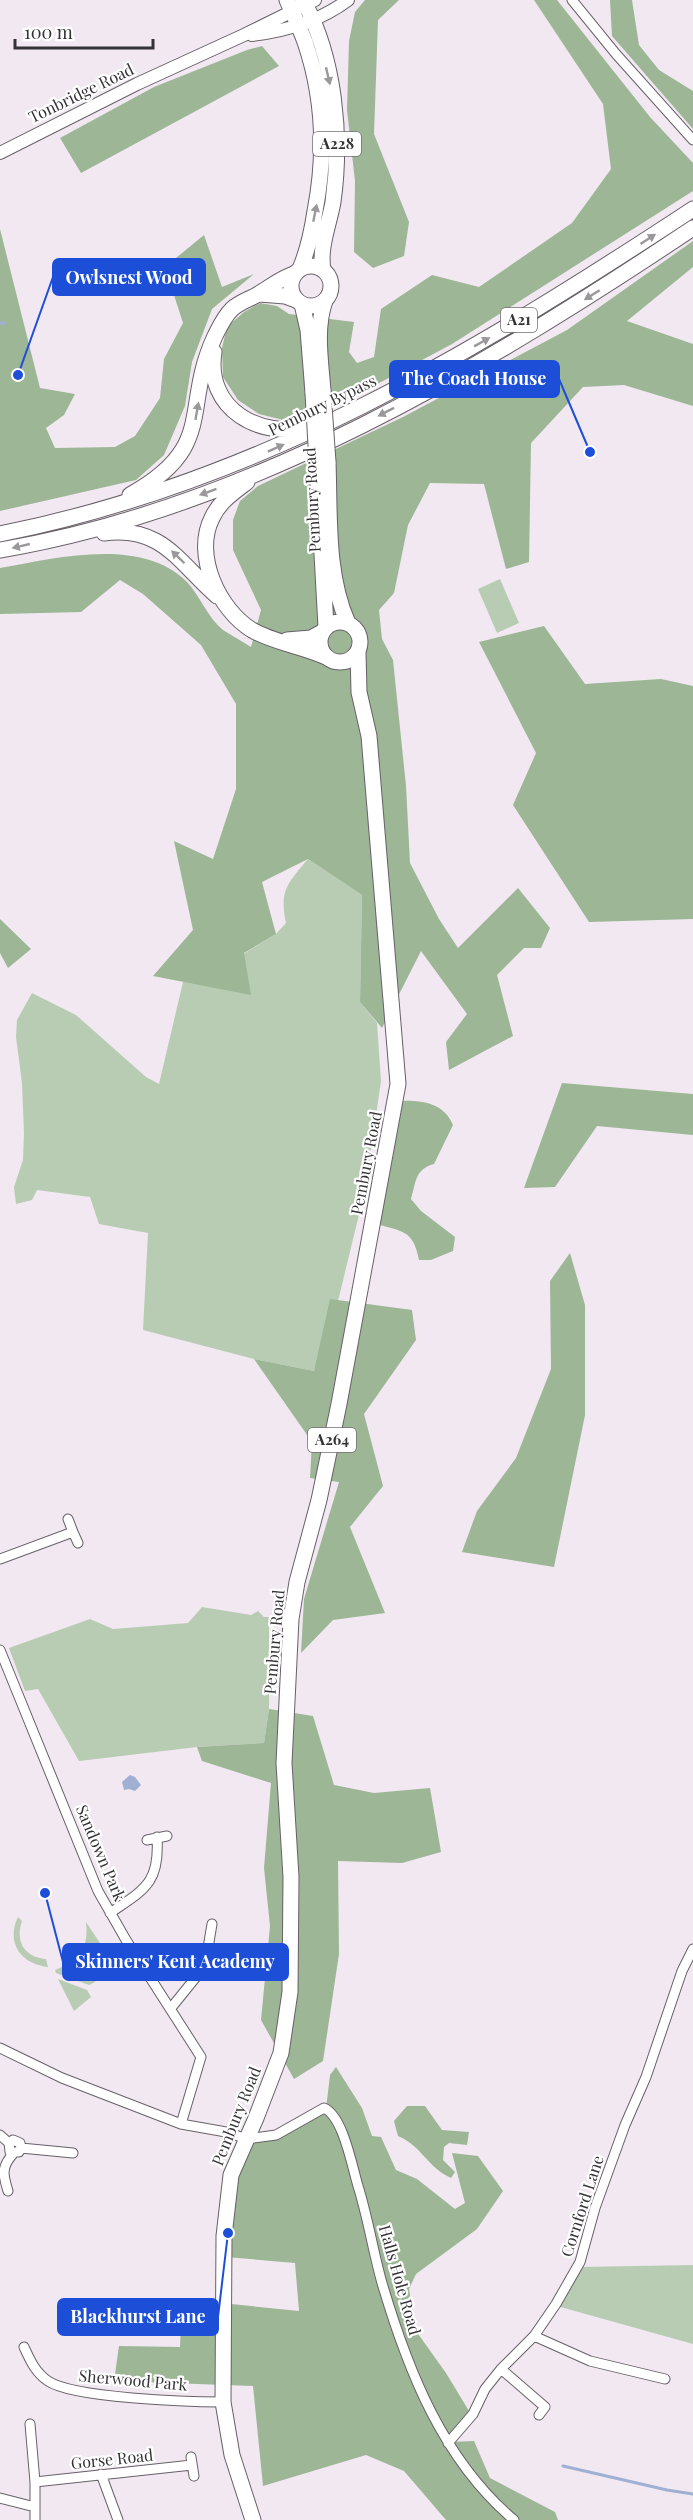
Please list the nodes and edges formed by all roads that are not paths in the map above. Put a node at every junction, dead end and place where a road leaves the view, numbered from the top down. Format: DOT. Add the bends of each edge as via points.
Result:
graph roads {
  1 [pos="348,0"];
  2 [pos="572,0"];
  3 [pos="300,3"];
  4 [pos="305,22"];
  5 [pos="244,35"];
  6 [pos="693,140"];
  7 [pos="0,153"];
  8 [pos="693,209"];
  9 [pos="693,228"];
  10 [pos="323,270"];
  11 [pos="298,271"];
  12 [pos="260,294"];
  13 [pos="325,301"];
  14 [pos="299,302"];
  15 [pos="215,337"];
  16 [pos="318,392"];
  17 [pos="338,418"];
  18 [pos="322,463"];
  19 [pos="259,472"];
  20 [pos="104,509"];
  21 [pos="78,533"];
  22 [pos="0,534"];
  23 [pos="0,550"];
  24 [pos="220,598"];
  25 [pos="348,623"];
  26 [pos="324,630"];
  27 [pos="279,640"];
  28 [pos="358,653"];
  29 [pos="332,659"];
  30 [pos="359,692"];
  31 [pos="68,1519"];
  32 [pos="73,1532"];
  33 [pos="78,1543"];
  34 [pos="0,1559"];
  35 [pos="1,1656"];
  36 [pos="157,1838"];
  37 [pos="110,1913"];
  38 [pos="212,1924"];
  39 [pos="693,1949"];
  40 [pos="171,2008"];
  41 [pos="0,2048"];
  42 [pos="181,2124"];
  43 [pos="0,2135"];
  44 [pos="247,2139"];
  45 [pos="17,2151"];
  46 [pos="74,2153"];
  47 [pos="8,2191"];
  48 [pos="534,2336"];
  49 [pos="24,2347"];
  50 [pos="501,2369"];
  51 [pos="664,2379"];
  52 [pos="223,2402"];
  53 [pos="539,2415"];
  54 [pos="30,2424"];
  55 [pos="448,2442"];
  56 [pos="102,2474"];
  57 [pos="194,2476"];
  58 [pos="35,2482"];
  59 [pos="0,2498"];
  60 [pos="35,2507"];
  61 [pos="35,2520"];
  62 [pos="118,2520"];
  63 [pos="253,2520"];
  64 [pos="514,2520"];
  1 -- 4 [label="street, Tonbridge Road"];
  2 -- 6 [label="street"];
  3 -- 4 [label="main road, A228"];
  3 -- 5 [label="street, Tonbridge Road"];
  4 -- 5 [label="street, Tonbridge Road" via="275,32"];
  4 -- 10 [label="main road, A228, one-way" via="329,76 336,119 337,147 332,203 322,251"];
  11 -- 4 [label="main road, A228, one-way" via="308,247 318,199 323,135"];
  5 -- 7 [label="street, Tonbridge Road"];
  17 -- 8 [label="main road, Pembury Bypass / A21, one-way" via="488,338"];
  9 -- 19 [label="main road, A21, one-way" via="593,295 493,354 339,436"];
  10 -- 11 [label="main road" via="312,266"];
  10 -- 13 [label="main road" via="331,286"];
  11 -- 12 [label="main road, A21" via="269,285"];
  11 -- 14 [label="main road" via="291,286"];
  12 -- 14 [label="main road" via="285,296"];
  12 -- 15 [label="main road, A21" via="231,310"];
  13 -- 14 [label="main road" via="314,306"];
  13 -- 16 [label="main road, Pembury Road" via="321,312"];
  14 -- 16 [label="main road, Pembury Road" via="308,330"];
  15 -- 17 [label="main road, A21" via="213,363 217,388 243,418 275,430 301,429"];
  20 -- 15 [label="main road, A21, one-way" via="160,477 184,449 194,425 204,364"];
  16 -- 18 [label="main road, Pembury Road, bridge"];
  20 -- 17 [label="main road, Pembury Bypass / A21, one-way" via="205,477"];
  18 -- 25 [label="main road, Pembury Road" via="337,593"];
  18 -- 26 [label="main road, Pembury Road"];
  19 -- 21 [label="main road, A21, one-way" via="165,507"];
  19 -- 24 [label="main road, A21" via="223,502 208,529 208,559"];
  20 -- 22 [label="main road, Pembury Bypass / A21"];
  21 -- 23 [label="main road, A21, one-way"];
  24 -- 21 [label="main road, A21, one-way" via="153,538 132,531"];
  24 -- 27 [label="main road, A21" via="244,625"];
  25 -- 26 [label="main road" via="337,621"];
  25 -- 28 [label="main road" via="361,639"];
  26 -- 27 [label="main road, A21" via="311,638"];
  26 -- 29 [label="main road" via="320,645"];
  27 -- 29 [label="main road, A21"];
  28 -- 29 [label="main road" via="349,660"];
  28 -- 30 [label="main road, Pembury Road / A264"];
  29 -- 30 [label="main road, Pembury Road / A264"];
  30 -- 44 [label="main road, Pembury Road / A264" via="369,736 398,1084 339,1404 291,1618 284,1763 291,1877 290,1992 280,2053"];
  31 -- 32 [label="street"];
  32 -- 33 [label="street"];
  32 -- 34 [label="street"];
  35 -- 37 [label="street, Sandown Park"];
  36 -- 37 [label="street" via="158,1856 150,1881"];
  37 -- 40 [label="street, Sandown Park"];
  38 -- 40 [label="street" via="205,1966"];
  39 -- 48 [label="street, Cornford Lane" via="595,2208 580,2262"];
  40 -- 42 [label="street, Sandown Park" via="201,2057"];
  41 -- 42 [label="street" via="62,2078"];
  42 -- 44 [label="street"];
  43 -- 45 [label="street" via="9,2143 17,2140"];
  44 -- 52 [label="main road, Pembury Road / A264" via="231,2175 224,2236"];
  44 -- 55 [label="street, Halls Hole Road" via="276,2135 324,2108 335,2117 360,2193 382,2284 416,2385"];
  45 -- 46 [label="street"];
  45 -- 47 [label="street" via="6,2161 3,2174"];
  48 -- 50 [label="street, Cornford Lane"];
  48 -- 51 [label="street" via="591,2361"];
  49 -- 52 [label="street, Sherwood Park" via="39,2373 64,2389"];
  50 -- 53 [label="street" via="545,2407"];
  50 -- 55 [label="street, Cornford Lane" via="473,2414"];
  52 -- 63 [label="main road, Pembury Road / A264" via="232,2455"];
  54 -- 58 [label="street"];
  55 -- 64 [label="street, Halls Hole Road" via="468,2474"];
  56 -- 57 [label="street, Gorse Road" via="192,2461"];
  56 -- 58 [label="street, Gorse Road"];
  56 -- 62 [label="street"];
  58 -- 60 [label="street"];
  59 -- 60 [label="street"];
  60 -- 61 [label="street"];
}
